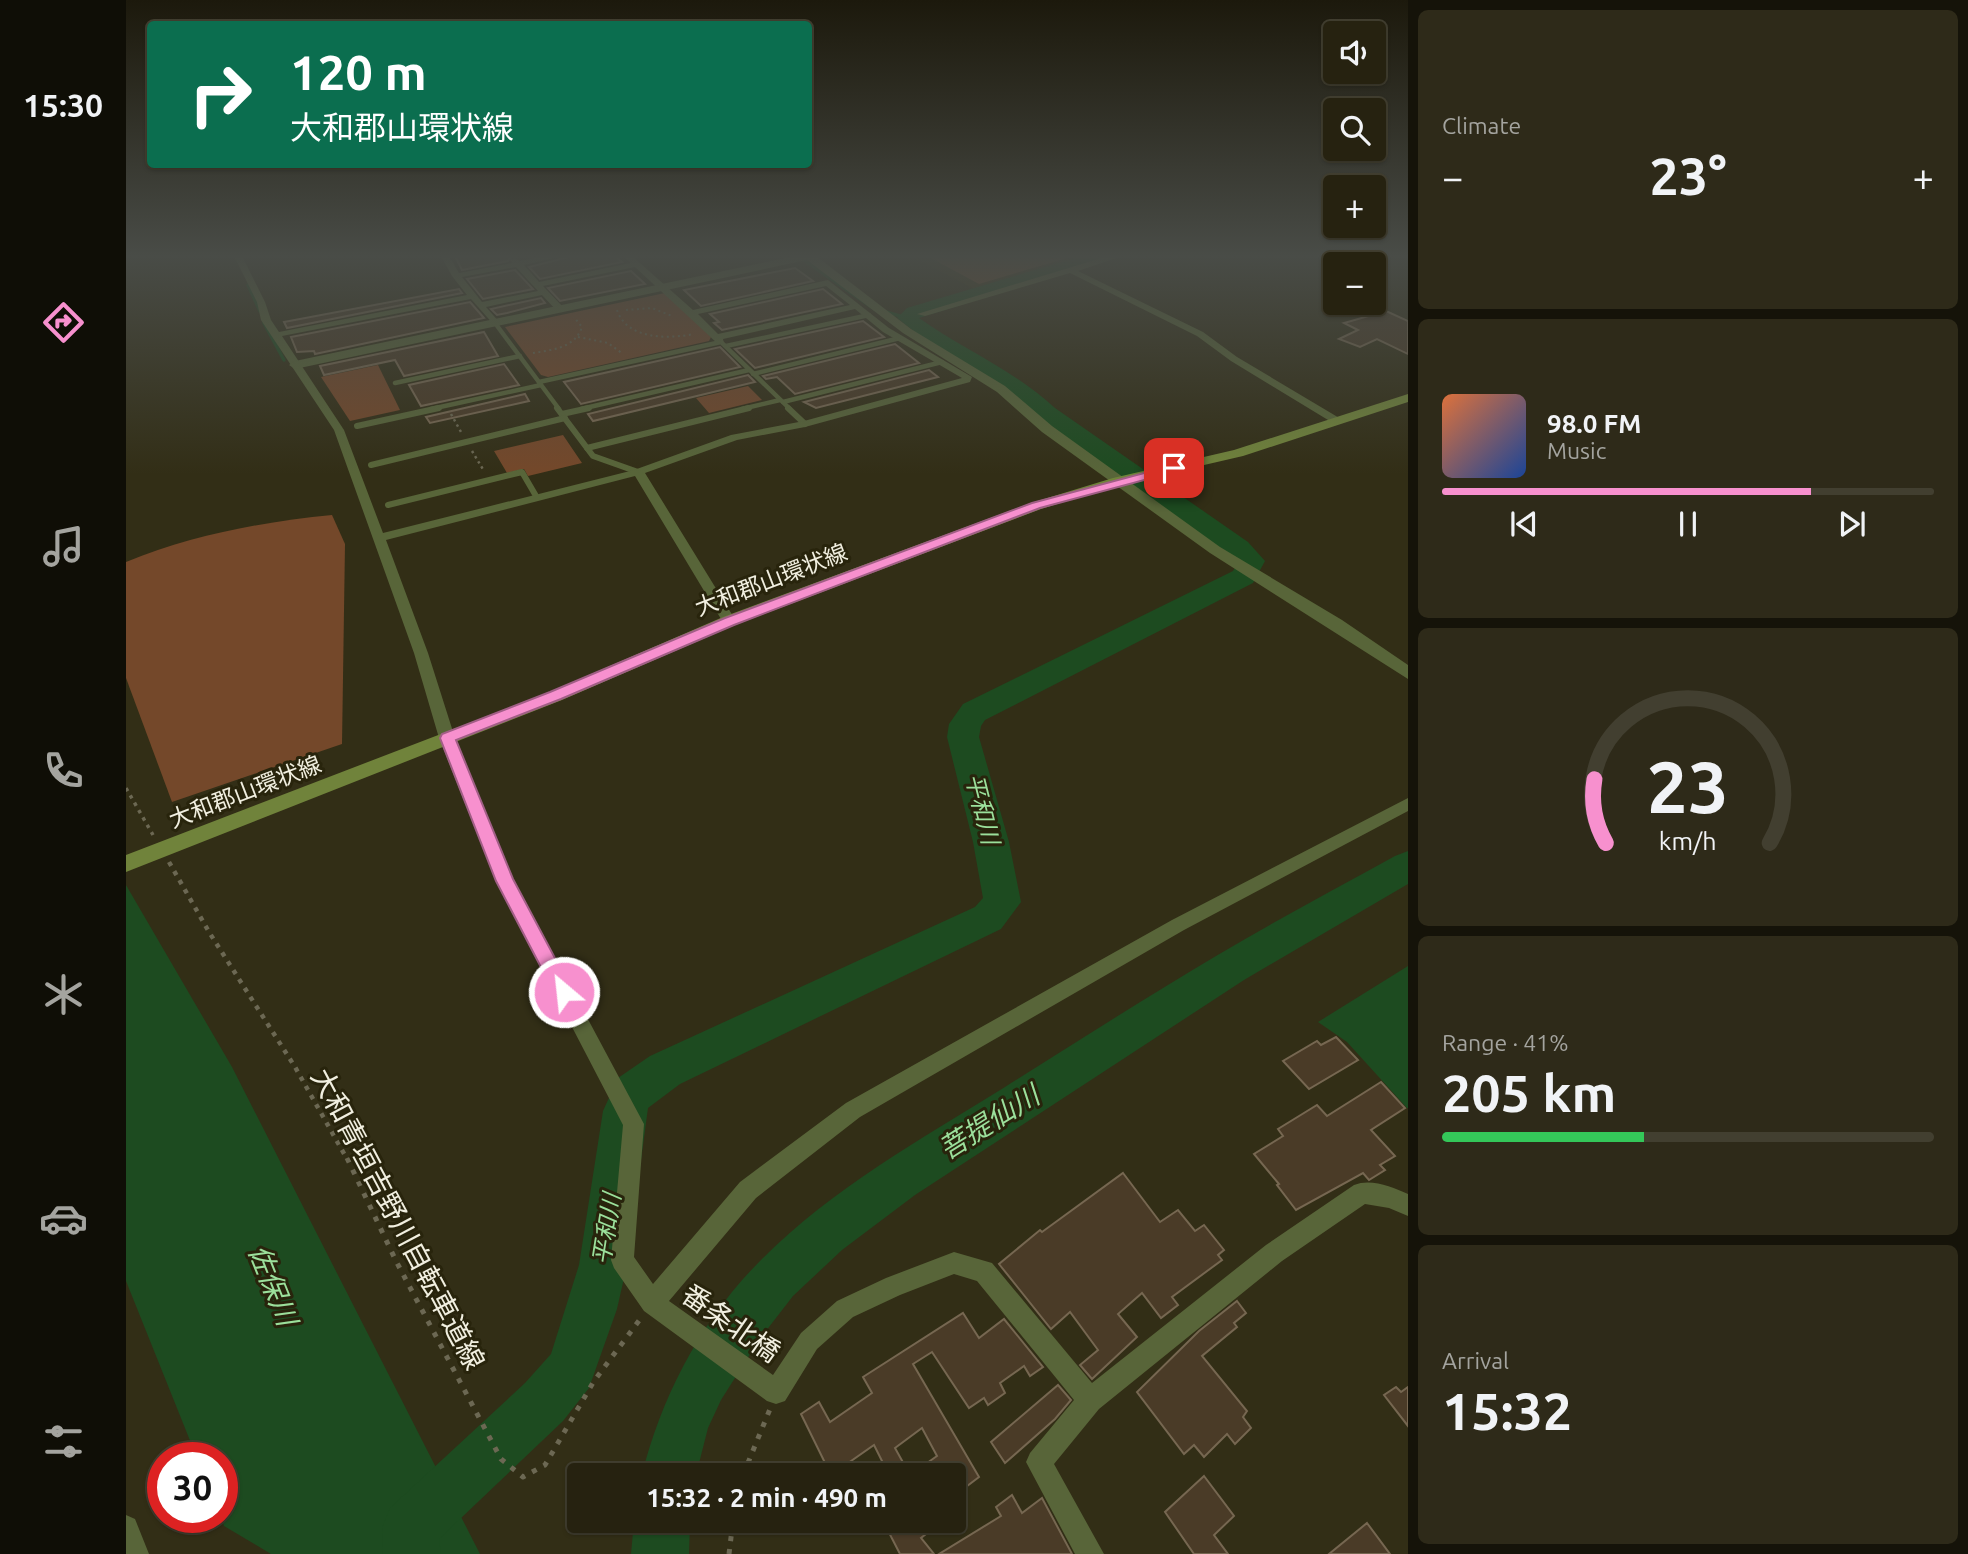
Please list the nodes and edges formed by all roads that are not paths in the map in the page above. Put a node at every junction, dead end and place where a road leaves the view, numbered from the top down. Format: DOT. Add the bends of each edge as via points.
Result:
graph roads {
  1 [pos="272,329"];
  2 [pos="308,329"];
  3 [pos="469,329"];
  4 [pos="499,329"];
  5 [pos="708,329"];
  6 [pos="762,329"];
  7 [pos="779,329"];
  8 [pos="892,329"];
  9 [pos="901,329"];
  10 [pos="1189,329"];
  11 [pos="275,335"];
  12 [pos="901,338"];
  13 [pos="718,339"];
  14 [pos="520,356"];
  15 [pos="942,362"];
  16 [pos="295,365"];
  17 [pos="751,372"];
  18 [pos="395,383"];
  19 [pos="540,384"];
  20 [pos="1408,398"];
  21 [pos="781,401"];
  22 [pos="563,416"];
  23 [pos="1337,421"];
  24 [pos="805,424"];
  25 [pos="357,426"];
  26 [pos="587,448"];
  27 [pos="372,465"];
  28 [pos="638,472"];
  29 [pos="1133,478"];
  30 [pos="537,496"];
  31 [pos="388,505"];
  32 [pos="379,538"];
  33 [pos="729,621"];
  34 [pos="1408,673"];
  35 [pos="447,738"];
  36 [pos="1408,804"];
  37 [pos="134,861"];
  38 [pos="1408,1205"];
  39 [pos="652,1303"];
  40 [pos="1090,1400"];
  41 [pos="126,1528"];
  42 [pos="135,1554"];
  43 [pos="1090,1554"];
  1 -- 11 [label="street"];
  2 -- 11 [label="street"];
  3 -- 16 [label="street"];
  4 -- 14 [label="lane"];
  5 -- 13 [label="street"];
  6 -- 13 [label="street"];
  7 -- 13 [label="lane"];
  8 -- 12 [label="street"];
  9 -- 29 [label="street" via="1001,389 1047,429"];
  10 -- 23 [label="street"];
  11 -- 16 [label="street"];
  12 -- 15 [label="street"];
  12 -- 17 [label="lane"];
  13 -- 17 [label="lane"];
  13 -- 19 [label="lane"];
  14 -- 18 [label="lane"];
  14 -- 19 [label="lane"];
  15 -- 21 [label="lane"];
  15 -- 24 [label="street" via="966,380"];
  16 -- 32 [label="street" via="339,430"];
  17 -- 21 [label="lane"];
  17 -- 22 [label="lane"];
  19 -- 22 [label="lane"];
  19 -- 25 [label="lane"];
  20 -- 23 [label="main road, 大和郡山環状線"];
  21 -- 24 [label="lane"];
  21 -- 26 [label="lane"];
  22 -- 26 [label="lane"];
  22 -- 27 [label="lane"];
  23 -- 29 [label="main road, 大和郡山環状線" via="1238,453"];
  24 -- 28 [label="street" via="735,437"];
  26 -- 28 [label="lane" via="593,456"];
  28 -- 30 [label="street"];
  28 -- 33 [label="street"];
  29 -- 33 [label="main road, 大和郡山環状線" via="1036,506"];
  29 -- 34 [label="street" via="1214,550"];
  30 -- 31 [label="lane" via="522,472"];
  30 -- 32 [label="street"];
  32 -- 35 [label="street"];
  33 -- 35 [label="main road, 大和郡山環状線"];
  35 -- 37 [label="main road, 大和郡山環状線"];
  35 -- 39 [label="street, 番条北橋" via="505,881 634,1124 622,1260"];
  36 -- 39 [label="street" via="1178,925 853,1110 748,1189"];
  38 -- 40 [label="street" via="1362,1193 1274,1254"];
  39 -- 40 [label="street, 番条北橋" via="776,1392 809,1341 845,1309 954,1263 984,1271"];
  40 -- 43 [label="street" via="1039,1462"];
  41 -- 42 [label="street"];
}
